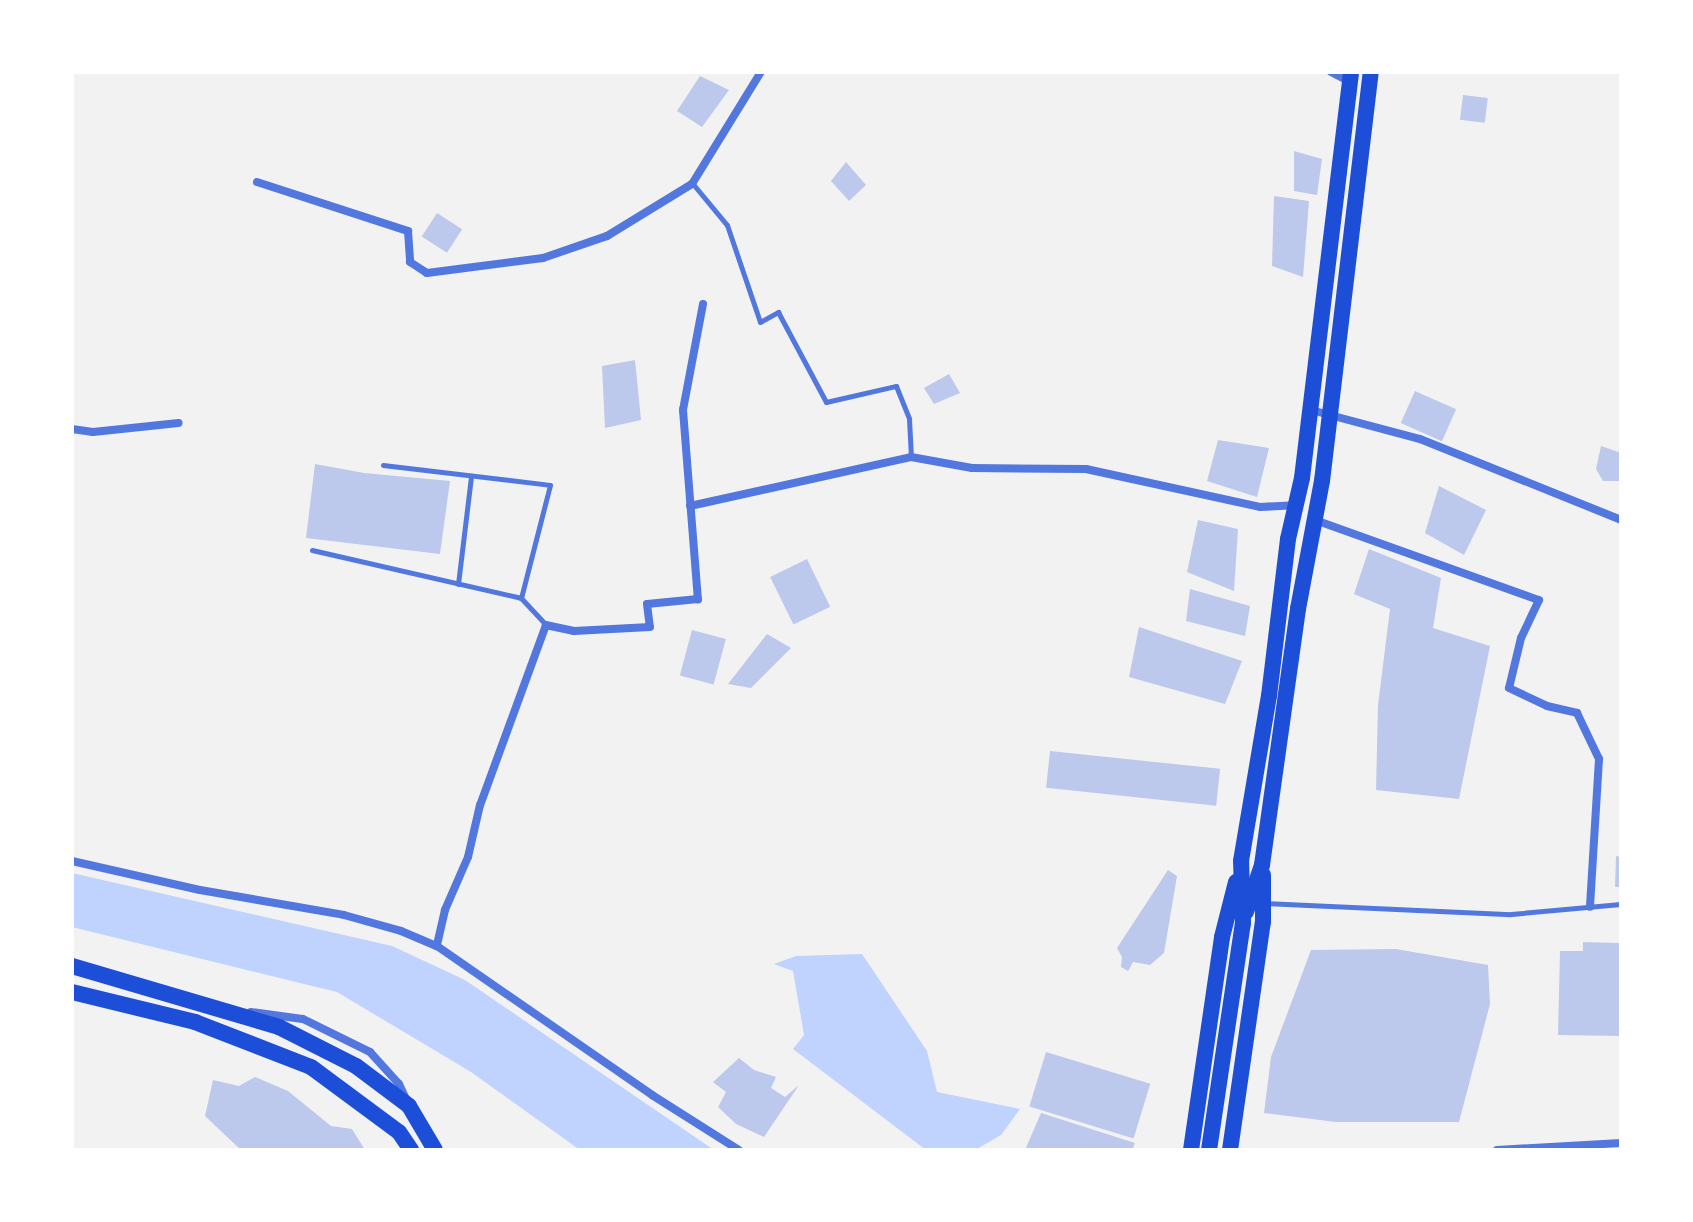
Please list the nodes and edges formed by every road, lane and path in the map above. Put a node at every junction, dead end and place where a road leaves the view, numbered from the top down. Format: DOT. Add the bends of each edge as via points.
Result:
graph roads {
  1 [pos="761,72"];
  2 [pos="1331,72"];
  3 [pos="1371,72"];
  4 [pos="1351,77"];
  5 [pos="257,182"];
  6 [pos="692,184"];
  7 [pos="703,304"];
  8 [pos="1311,410"];
  9 [pos="1331,413"];
  10 [pos="179,423"];
  11 [pos="72,429"];
  12 [pos="911,457"];
  13 [pos="383,465"];
  14 [pos="471,476"];
  15 [pos="1296,505"];
  16 [pos="690,506"];
  17 [pos="1314,520"];
  18 [pos="1621,520"];
  19 [pos="312,550"];
  20 [pos="458,584"];
  21 [pos="521,598"];
  22 [pos="546,625"];
  23 [pos="72,861"];
  24 [pos="1241,861"];
  25 [pos="1262,865"];
  26 [pos="1264,903"];
  27 [pos="1621,904"];
  28 [pos="1590,907"];
  29 [pos="1243,923"];
  30 [pos="437,946"];
  31 [pos="72,966"];
  32 [pos="72,992"];
  33 [pos="1621,1143"];
  34 [pos="411,1150"];
  35 [pos="435,1150"];
  36 [pos="739,1150"];
  37 [pos="1191,1150"];
  38 [pos="1209,1150"];
  39 [pos="1230,1150"];
  40 [pos="1497,1150"];
  1 -- 6 [label="street"];
  2 -- 4 [label="street"];
  3 -- 9 [label="main road"];
  4 -- 8 [label="main road"];
  5 -- 6 [label="street" via="408,231 410,262 427,273 543,258 607,236"];
  6 -- 12 [label="lane" via="727,225 760,322 778,312 826,402 896,386 909,419"];
  7 -- 16 [label="street" via="683,410"];
  8 -- 9 [label="street"];
  8 -- 15 [label="main road"];
  9 -- 17 [label="main road"];
  9 -- 18 [label="street" via="1420,439"];
  10 -- 11 [label="street" via="93,432"];
  12 -- 15 [label="street" via="972,468 1086,469 1260,507"];
  12 -- 16 [label="street"];
  13 -- 14 [label="lane"];
  14 -- 20 [label="lane"];
  14 -- 21 [label="lane" via="550,485"];
  15 -- 24 [label="main road"];
  16 -- 22 [label="street" via="698,599 647,604 650,627 574,631"];
  17 -- 25 [label="main road"];
  17 -- 28 [label="street" via="1539,600 1521,638 1509,688 1577,713 1599,759"];
  19 -- 20 [label="lane"];
  20 -- 21 [label="lane"];
  21 -- 22 [label="lane"];
  22 -- 30 [label="street" via="480,805"];
  23 -- 30 [label="street" via="344,915"];
  24 -- 29 [label="main road"];
  24 -- 37 [label="main road" via="1222,937"];
  25 -- 26 [label="main road"];
  25 -- 29 [label="main road"];
  26 -- 28 [label="lane" via="1511,914"];
  26 -- 39 [label="main road"];
  27 -- 28 [label="lane"];
  29 -- 38 [label="main road"];
  30 -- 36 [label="street"];
  31 -- 35 [label="main road" via="279,1027 356,1066 409,1106"];
  32 -- 34 [label="main road" via="195,1022 311,1067 399,1132"];
  33 -- 40 [label="street"];
}
